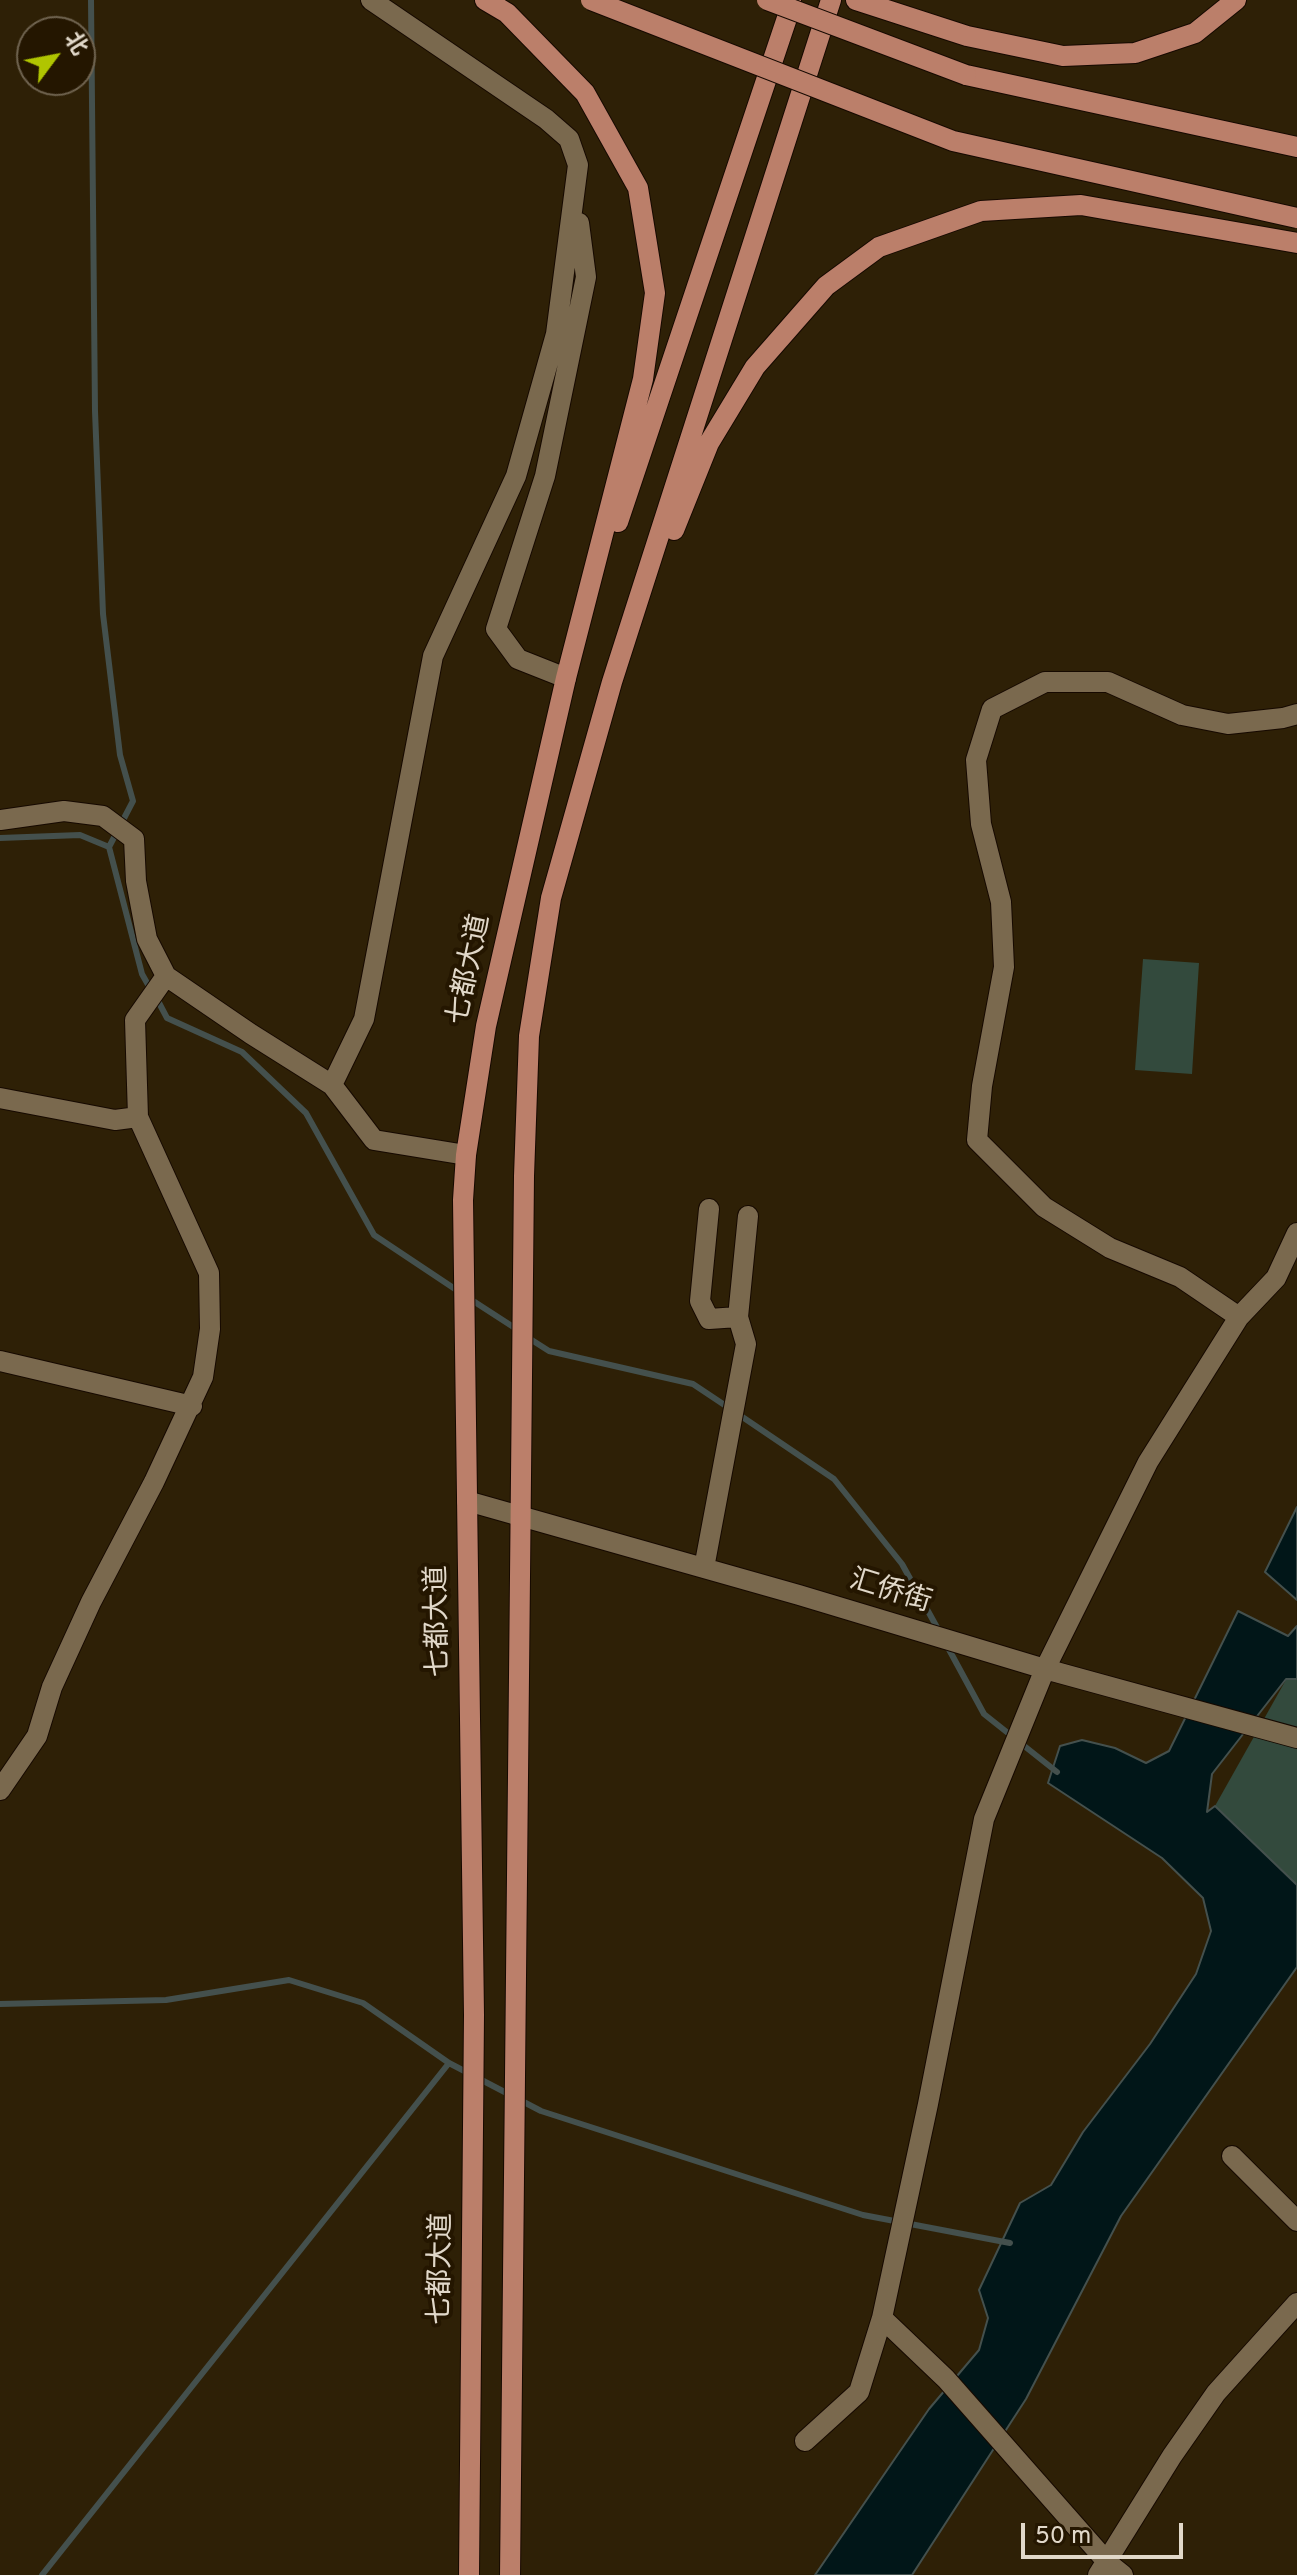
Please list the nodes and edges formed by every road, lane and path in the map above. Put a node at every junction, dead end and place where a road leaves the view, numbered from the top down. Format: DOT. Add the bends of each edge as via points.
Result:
graph roads {
  1 [pos="371,0"];
  2 [pos="485,0"];
  3 [pos="591,0"];
  4 [pos="767,0"];
  5 [pos="791,0"];
  6 [pos="831,0"];
  7 [pos="856,0"];
  8 [pos="1236,0"];
  9 [pos="1297,147"];
  10 [pos="576,196"];
  11 [pos="1297,218"];
  12 [pos="1297,243"];
  13 [pos="566,678"];
  14 [pos="612,682"];
  15 [pos="1297,714"];
  16 [pos="0,820"];
  17 [pos="163,981"];
  18 [pos="332,1085"];
  19 [pos="0,1098"];
  20 [pos="138,1117"];
  21 [pos="466,1155"];
  22 [pos="709,1209"];
  23 [pos="748,1216"];
  24 [pos="1297,1233"];
  25 [pos="738,1317"];
  26 [pos="1239,1317"];
  27 [pos="0,1361"];
  28 [pos="192,1406"];
  29 [pos="467,1501"];
  30 [pos="521,1515"];
  31 [pos="704,1568"];
  32 [pos="1045,1669"];
  33 [pos="1297,1738"];
  34 [pos="0,1790"];
  35 [pos="1232,2156"];
  36 [pos="1297,2221"];
  37 [pos="1297,2303"];
  38 [pos="882,2318"];
  39 [pos="805,2441"];
  40 [pos="1110,2571"];
  41 [pos="469,2575"];
  42 [pos="510,2575"];
  1 -- 10 [label="street" via="569,139 578,165"];
  2 -- 13 [label="main road" via="507,13 585,93 638,188 655,293 643,379"];
  3 -- 11 [label="main road, bridge" via="953,141"];
  4 -- 9 [label="main road, bridge" via="966,75"];
  5 -- 13 [label="main road"];
  6 -- 14 [label="main road"];
  7 -- 8 [label="main road" via="967,36 1063,56 1135,53 1195,33"];
  10 -- 13 [label="street" via="586,277 545,476 496,629 518,659"];
  10 -- 18 [label="street" via="556,334 516,476 433,656 364,1019"];
  12 -- 14 [label="main road" via="1081,205 981,211 879,247 826,286 755,367 709,443"];
  13 -- 21 [label="main road, 七都大道" via="486,1026"];
  14 -- 30 [label="main road" via="551,898 529,1036"];
  15 -- 26 [label="street" via="1228,724 1182,715 1108,682 1045,682 992,709 976,760 981,824 1001,902 1004,967 977,1140 1044,1207 1110,1248 1180,1277"];
  16 -- 17 [label="street" via="64,811 103,816 134,839 147,939"];
  17 -- 18 [label="street"];
  17 -- 20 [label="street" via="135,1020"];
  18 -- 21 [label="street" via="374,1140"];
  19 -- 20 [label="street" via="115,1120"];
  20 -- 28 [label="street" via="209,1273 210,1329 203,1377"];
  21 -- 29 [label="main road, 七都大道"];
  22 -- 25 [label="street" via="700,1301 709,1319"];
  23 -- 25 [label="street"];
  24 -- 26 [label="street" via="1276,1278"];
  25 -- 31 [label="street" via="746,1344"];
  26 -- 32 [label="street" via="1148,1462"];
  27 -- 28 [label="street"];
  28 -- 34 [label="street" via="91,1602 52,1687 37,1736"];
  29 -- 30 [label="street, 汇侨街"];
  29 -- 41 [label="main road, 七都大道" via="474,2015"];
  30 -- 31 [label="street, 汇侨街"];
  30 -- 42 [label="main road"];
  31 -- 32 [label="street, 汇侨街"];
  32 -- 33 [label="street, 汇侨街"];
  32 -- 38 [label="street" via="984,1819"];
  35 -- 36 [label="street"];
  37 -- 40 [label="street" via="1216,2393 1172,2456"];
  38 -- 39 [label="street" via="859,2392"];
  38 -- 40 [label="street" via="946,2379"];
}
